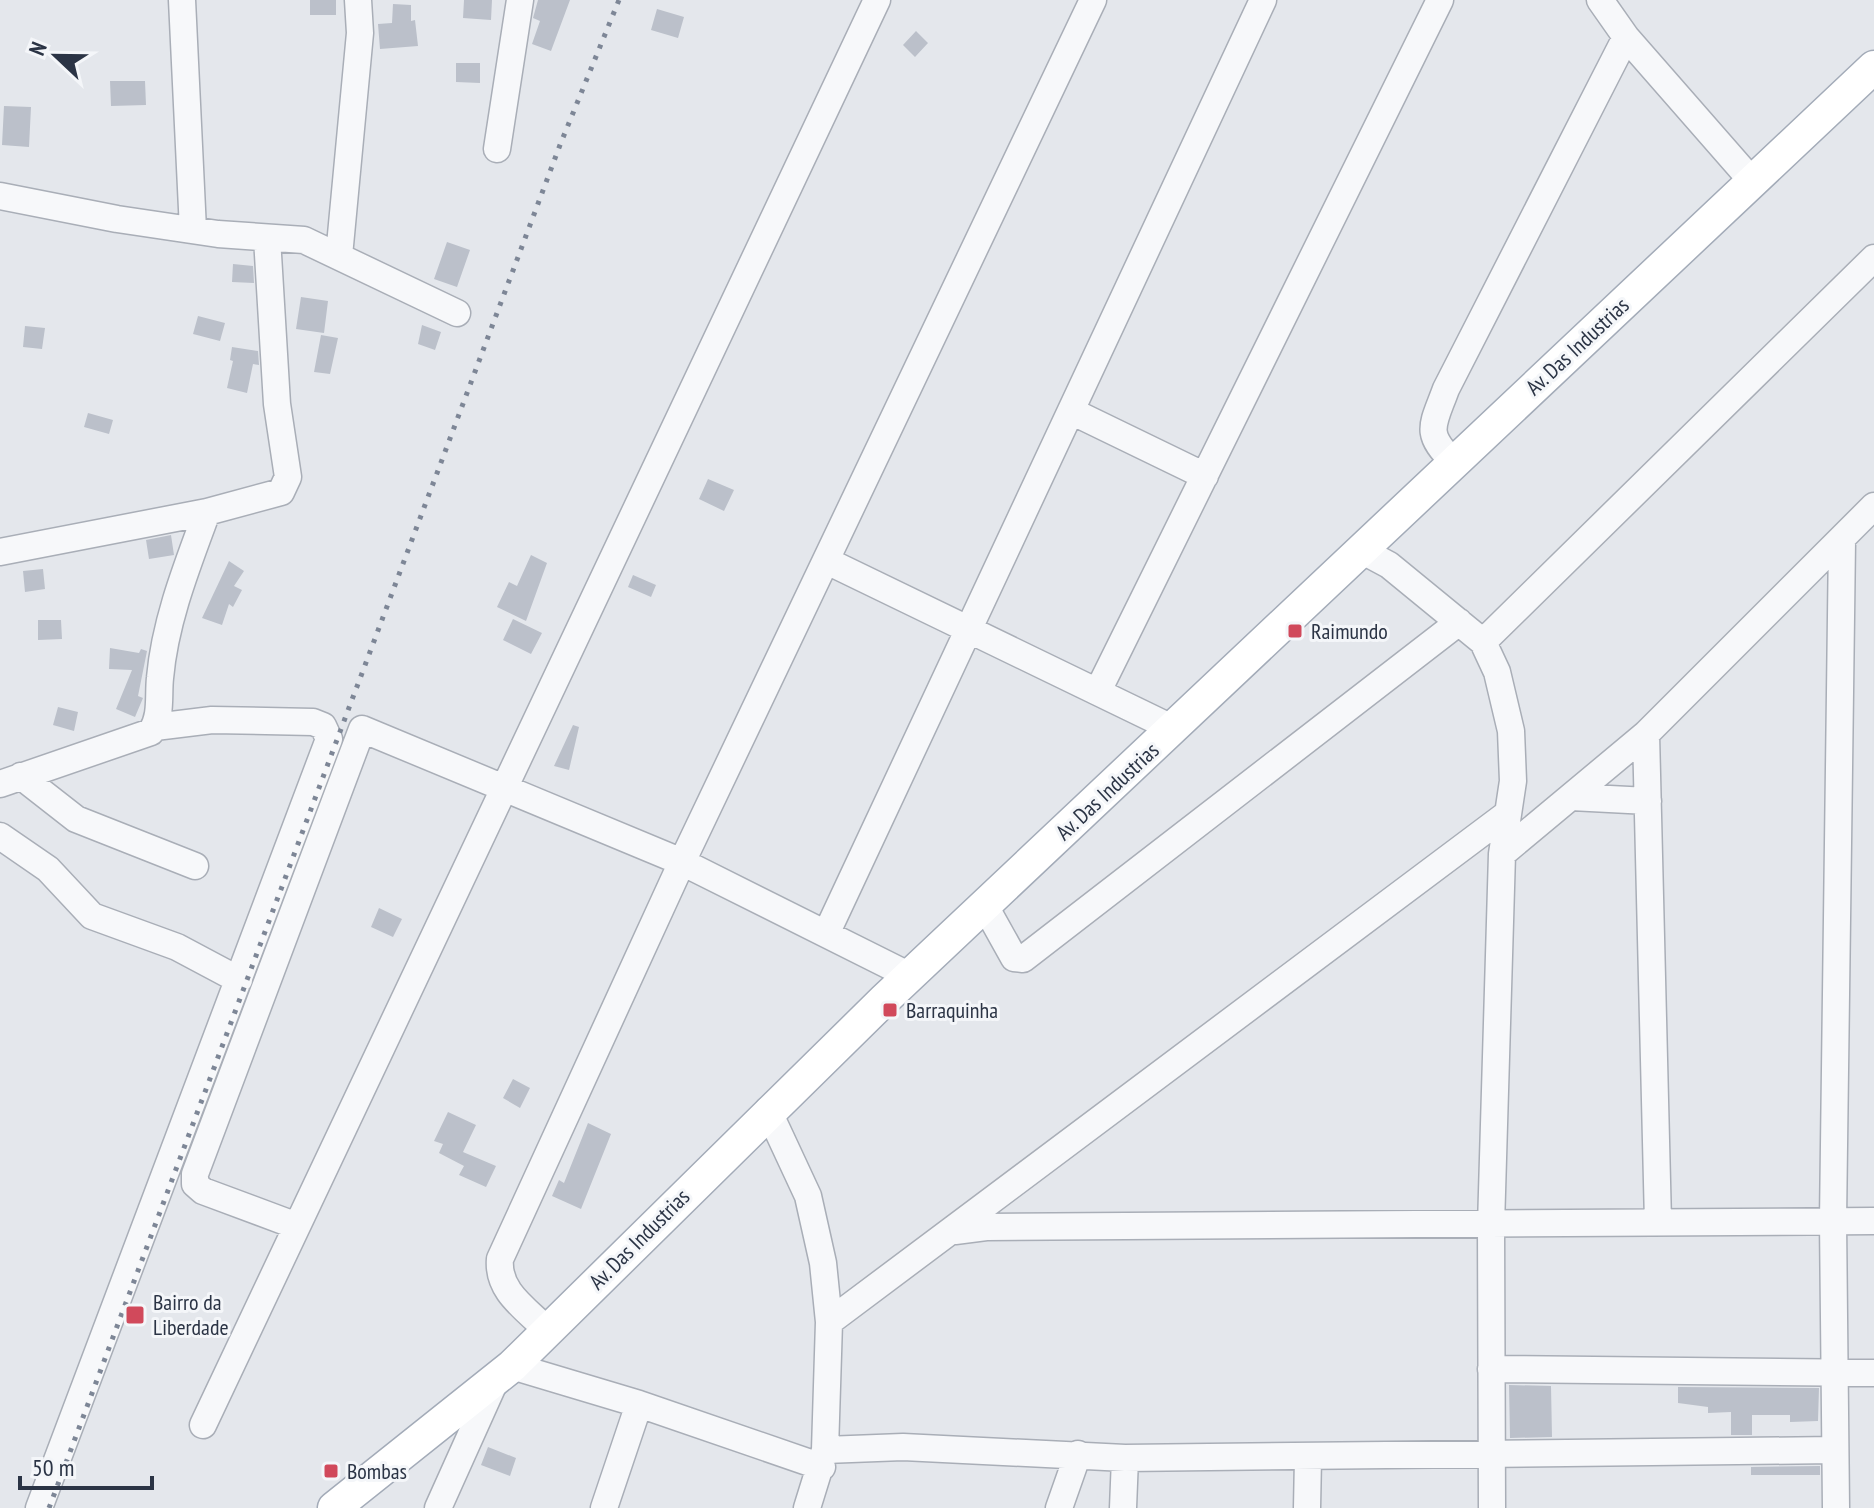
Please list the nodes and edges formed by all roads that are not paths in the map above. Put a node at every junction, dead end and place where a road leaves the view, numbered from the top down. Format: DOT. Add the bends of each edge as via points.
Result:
graph roads {
  1 [pos="182,0"];
  2 [pos="358,0"];
  3 [pos="520,0"];
  4 [pos="877,0"];
  5 [pos="1093,0"];
  6 [pos="1263,0"];
  7 [pos="1440,0"];
  8 [pos="1600,0"];
  9 [pos="1626,37"];
  10 [pos="1874,67"];
  11 [pos="497,149"];
  12 [pos="1752,181"];
  13 [pos="0,196"];
  14 [pos="193,230"];
  15 [pos="267,238"];
  16 [pos="339,256"];
  17 [pos="1874,258"];
  18 [pos="457,313"];
  19 [pos="1071,411"];
  20 [pos="1454,462"];
  21 [pos="1205,476"];
  22 [pos="1874,506"];
  23 [pos="207,512"];
  24 [pos="1842,541"];
  25 [pos="1361,550"];
  26 [pos="0,552"];
  27 [pos="827,561"];
  28 [pos="1459,622"];
  29 [pos="969,630"];
  30 [pos="1483,642"];
  31 [pos="1098,691"];
  32 [pos="155,727"];
  33 [pos="1174,729"];
  34 [pos="1646,734"];
  35 [pos="11,780"];
  36 [pos="503,786"];
  37 [pos="1571,797"];
  38 [pos="1648,801"];
  39 [pos="1507,814"];
  40 [pos="0,836"];
  41 [pos="1502,854"];
  42 [pos="682,862"];
  43 [pos="195,866"];
  44 [pos="985,906"];
  45 [pos="827,932"];
  46 [pos="910,976"];
  47 [pos="239,980"];
  48 [pos="768,1110"];
  49 [pos="1833,1221"];
  50 [pos="1874,1221"];
  51 [pos="1658,1222"];
  52 [pos="297,1226"];
  53 [pos="1491,1226"];
  54 [pos="955,1231"];
  55 [pos="829,1322"];
  56 [pos="547,1330"];
  57 [pos="1491,1369"];
  58 [pos="504,1372"];
  59 [pos="1874,1373"];
  60 [pos="1833,1374"];
  61 [pos="639,1404"];
  62 [pos="203,1425"];
  63 [pos="1834,1450"];
  64 [pos="1078,1454"];
  65 [pos="1491,1454"];
  66 [pos="824,1458"];
  67 [pos="1125,1458"];
  68 [pos="1308,1458"];
  69 [pos="39,1508"];
  70 [pos="334,1508"];
  71 [pos="438,1508"];
  72 [pos="604,1508"];
  73 [pos="807,1508"];
  74 [pos="1059,1508"];
  75 [pos="1123,1508"];
  76 [pos="1307,1508"];
  77 [pos="1492,1508"];
  78 [pos="1836,1508"];
  1 -- 14 [label="street"];
  2 -- 16 [label="street" via="360,33"];
  3 -- 11 [label="street"];
  4 -- 36 [label="street"];
  5 -- 27 [label="street"];
  6 -- 19 [label="street"];
  7 -- 21 [label="street"];
  8 -- 9 [label="street"];
  9 -- 12 [label="street"];
  9 -- 20 [label="street" via="1446,389 1433,427 1435,445"];
  10 -- 12 [label="main road, Av. Das Industrias"];
  12 -- 20 [label="main road, Av. Das Industrias"];
  13 -- 14 [label="street"];
  14 -- 15 [label="street"];
  15 -- 16 [label="street" via="304,240"];
  15 -- 23 [label="street" via="277,404 288,477 281,492"];
  16 -- 18 [label="street"];
  17 -- 30 [label="street"];
  19 -- 21 [label="street"];
  19 -- 29 [label="street"];
  20 -- 25 [label="main road, Av. Das Industrias"];
  21 -- 31 [label="street"];
  22 -- 24 [label="street"];
  23 -- 26 [label="street"];
  23 -- 32 [label="street" via="167,639"];
  24 -- 34 [label="street"];
  24 -- 49 [label="street"];
  25 -- 28 [label="street" via="1389,565"];
  25 -- 33 [label="main road, Av. Das Industrias"];
  27 -- 29 [label="street"];
  27 -- 42 [label="street"];
  28 -- 30 [label="street"];
  28 -- 44 [label="street" via="1023,959 1014,958"];
  29 -- 31 [label="street"];
  29 -- 45 [label="street"];
  30 -- 39 [label="street" via="1497,672 1511,731 1513,781"];
  31 -- 33 [label="street"];
  32 -- 35 [label="street"];
  32 -- 47 [label="street" via="212,720 313,722 323,726 329,739"];
  33 -- 44 [label="main road, Av. Das Industrias"];
  34 -- 37 [label="street"];
  34 -- 38 [label="street"];
  35 -- 43 [label="street" via="76,819"];
  36 -- 42 [label="street"];
  36 -- 52 [label="street"];
  36 -- 52 [label="street" via="367,729 357,734 195,1174 195,1184 203,1191"];
  37 -- 38 [label="street"];
  37 -- 41 [label="street"];
  38 -- 51 [label="street"];
  39 -- 41 [label="street"];
  39 -- 54 [label="street" via="1013,1182"];
  40 -- 47 [label="street" via="48,869 92,916 177,947"];
  41 -- 53 [label="street"];
  42 -- 45 [label="street"];
  42 -- 56 [label="street" via="500,1259 503,1285"];
  44 -- 46 [label="main road, Av. Das Industrias"];
  45 -- 46 [label="street"];
  46 -- 48 [label="main road, Av. Das Industrias"];
  47 -- 69 [label="street"];
  48 -- 55 [label="street" via="808,1196"];
  48 -- 56 [label="main road, Av. Das Industrias"];
  49 -- 50 [label="street"];
  49 -- 51 [label="street"];
  49 -- 60 [label="street"];
  51 -- 53 [label="street"];
  52 -- 62 [label="street"];
  53 -- 54 [label="street"];
  53 -- 57 [label="street"];
  54 -- 55 [label="street"];
  55 -- 66 [label="street"];
  56 -- 58 [label="main road, Av. Das Industrias"];
  57 -- 60 [label="street"];
  57 -- 65 [label="street"];
  58 -- 61 [label="street"];
  58 -- 70 [label="main road, Av. Das Industrias"];
  58 -- 71 [label="street"];
  59 -- 60 [label="street"];
  60 -- 63 [label="street"];
  61 -- 66 [label="street"];
  61 -- 72 [label="street"];
  63 -- 65 [label="street"];
  63 -- 78 [label="street"];
  64 -- 66 [label="street" via="903,1447"];
  64 -- 67 [label="street"];
  64 -- 74 [label="street"];
  65 -- 68 [label="street"];
  65 -- 77 [label="street"];
  66 -- 73 [label="street"];
  67 -- 68 [label="street"];
  67 -- 75 [label="street"];
  68 -- 76 [label="street"];
}
